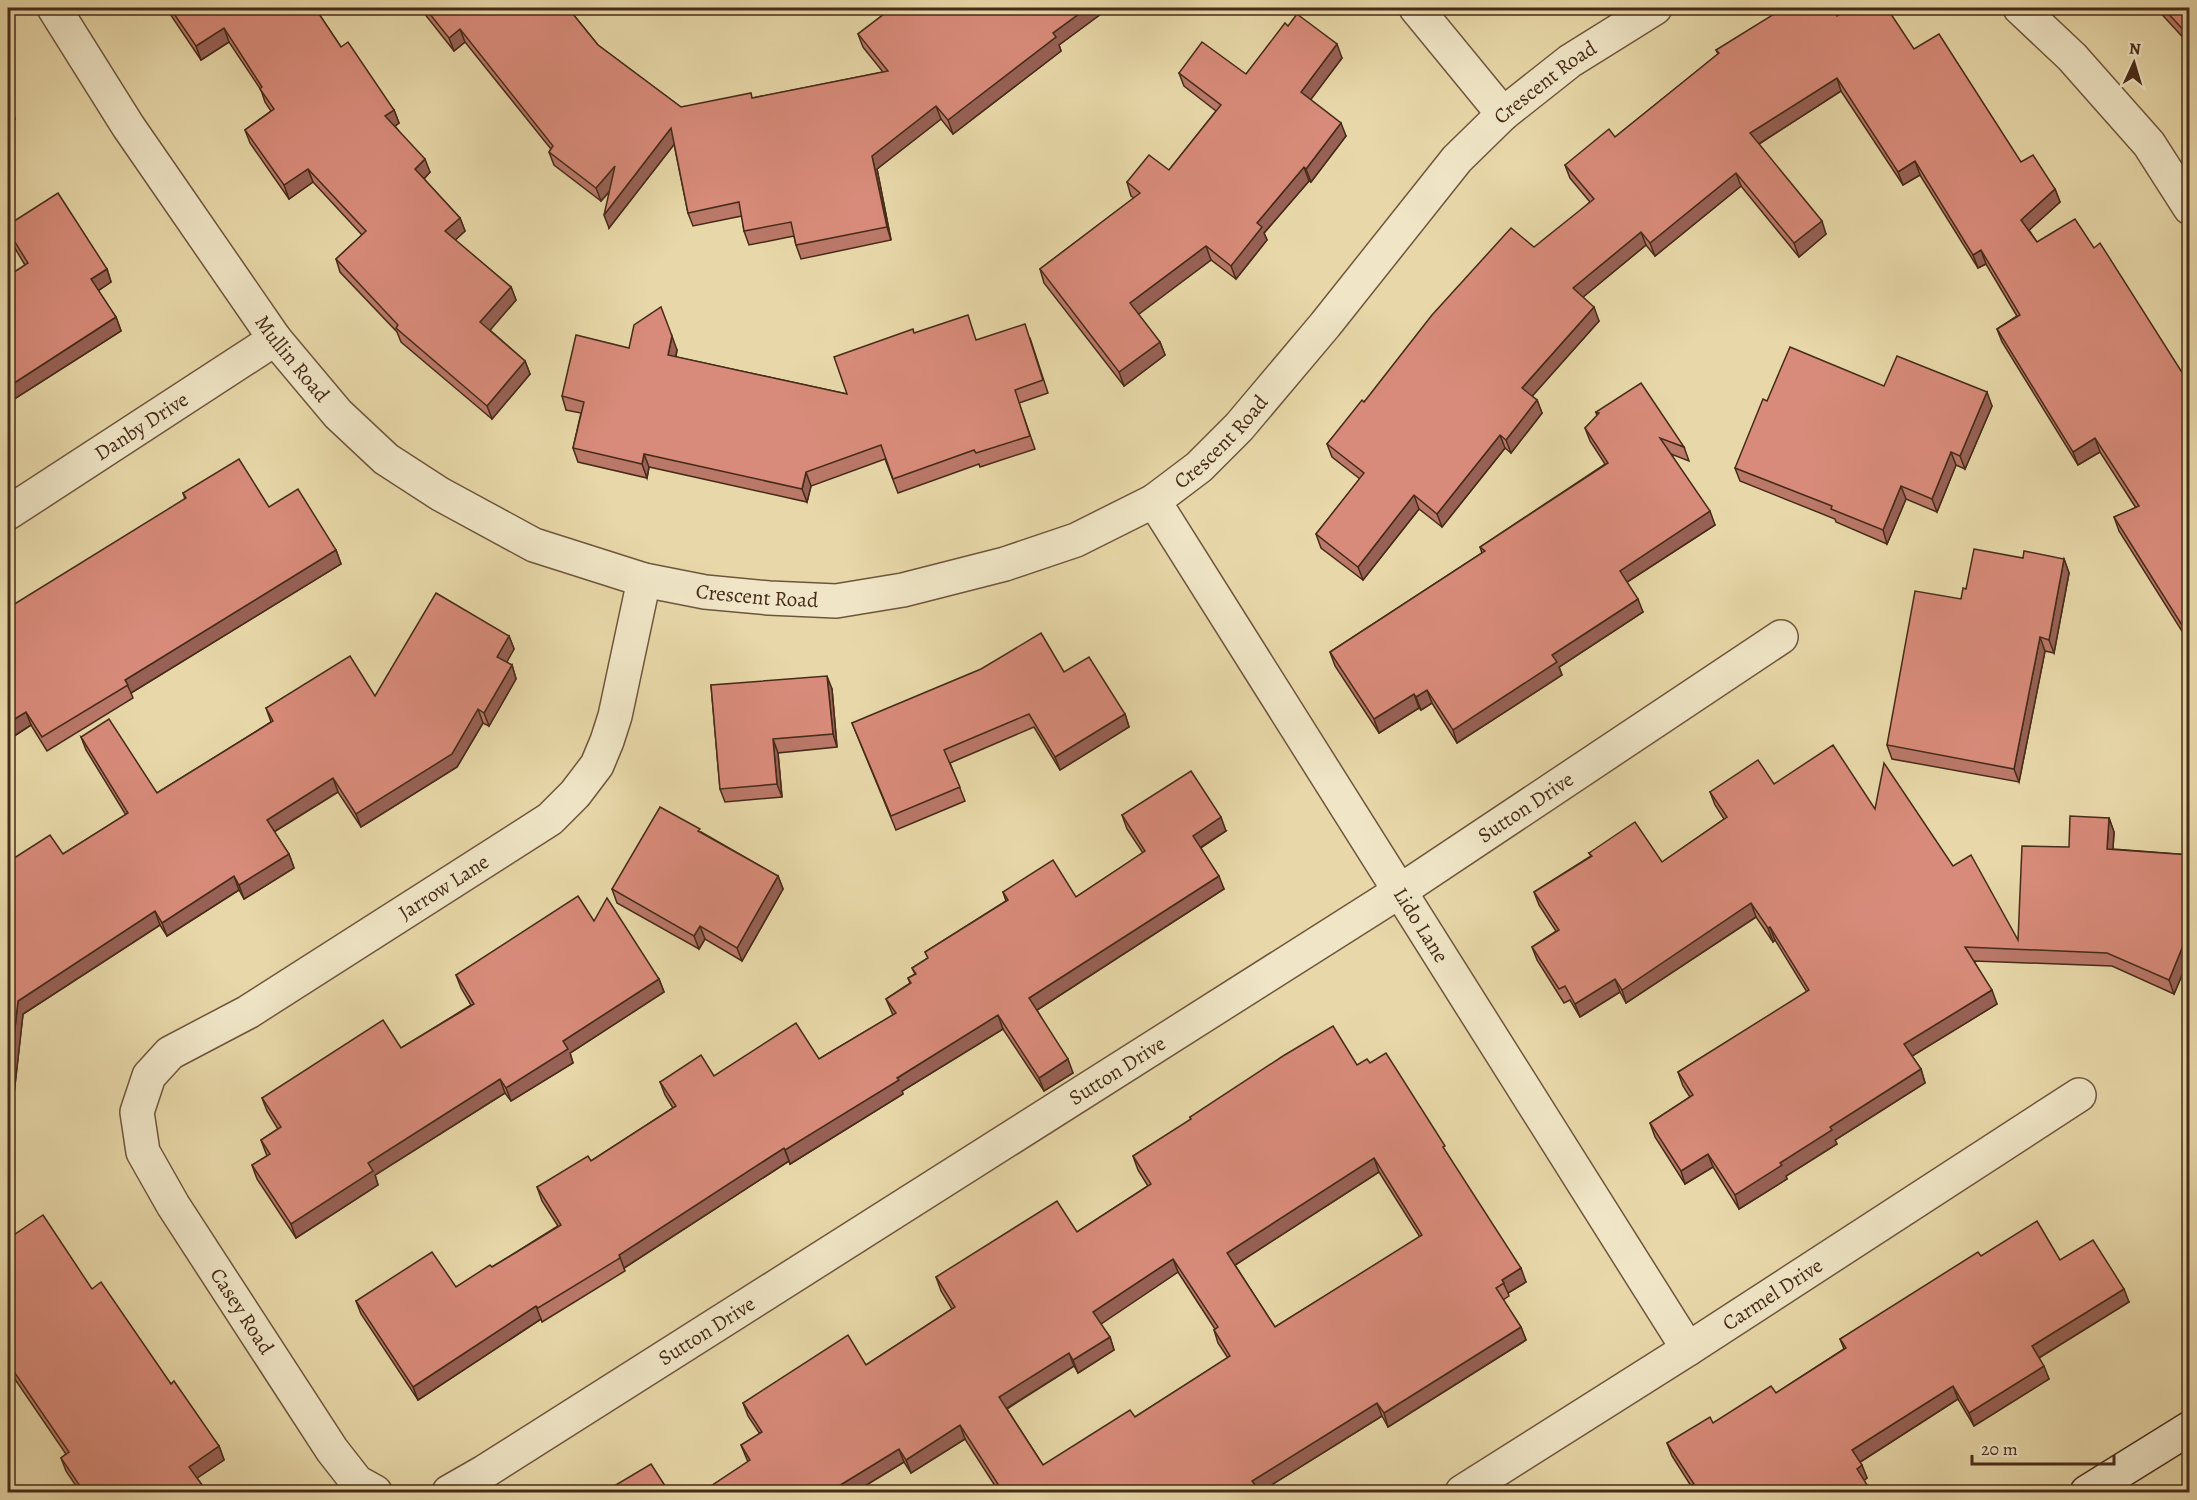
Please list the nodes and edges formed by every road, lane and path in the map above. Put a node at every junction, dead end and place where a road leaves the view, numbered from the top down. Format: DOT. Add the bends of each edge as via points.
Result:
graph roads {
  1 [pos="54,8"];
  2 [pos="1416,8"];
  3 [pos="1655,8"];
  4 [pos="2020,8"];
  5 [pos="1503,114"];
  6 [pos="2190,208"];
  7 [pos="275,339"];
  8 [pos="1154,501"];
  9 [pos="8,513"];
  10 [pos="644,580"];
  11 [pos="1781,637"];
  12 [pos="1400,891"];
  13 [pos="2079,1095"];
  14 [pos="137,1112"];
  15 [pos="1688,1349"];
  16 [pos="2190,1428"];
  17 [pos="375,1492"];
  18 [pos="449,1492"];
  19 [pos="1462,1492"];
  20 [pos="2087,1492"];
  1 -- 7 [label="street, Mullin Road" via="128,126"];
  2 -- 5 [label="street"];
  3 -- 5 [label="street, Crescent Road" via="1570,61"];
  4 -- 6 [label="street" via="2072,57 2149,144"];
  5 -- 8 [label="street, Crescent Road" via="1457,159 1239,427 1199,467"];
  7 -- 9 [label="street, Danby Drive"];
  7 -- 10 [label="street, Mullin Road" via="338,414 386,459 440,494 534,545"];
  8 -- 10 [label="street, Crescent Road" via="1076,540 1005,564 903,590 836,601 705,592"];
  8 -- 12 [label="street, Lido Lane"];
  10 -- 14 [label="street, Jarrow Lane" via="607,741 597,765 575,794 540,826 248,1012 170,1053 149,1076"];
  11 -- 12 [label="street, Sutton Drive"];
  12 -- 15 [label="street, Lido Lane"];
  12 -- 18 [label="street, Sutton Drive"];
  13 -- 15 [label="street, Carmel Drive"];
  14 -- 17 [label="street, Casey Road" via="143,1152 173,1204 332,1450 357,1482"];
  15 -- 19 [label="street, Carmel Drive"];
  16 -- 20 [label="street"];
}
